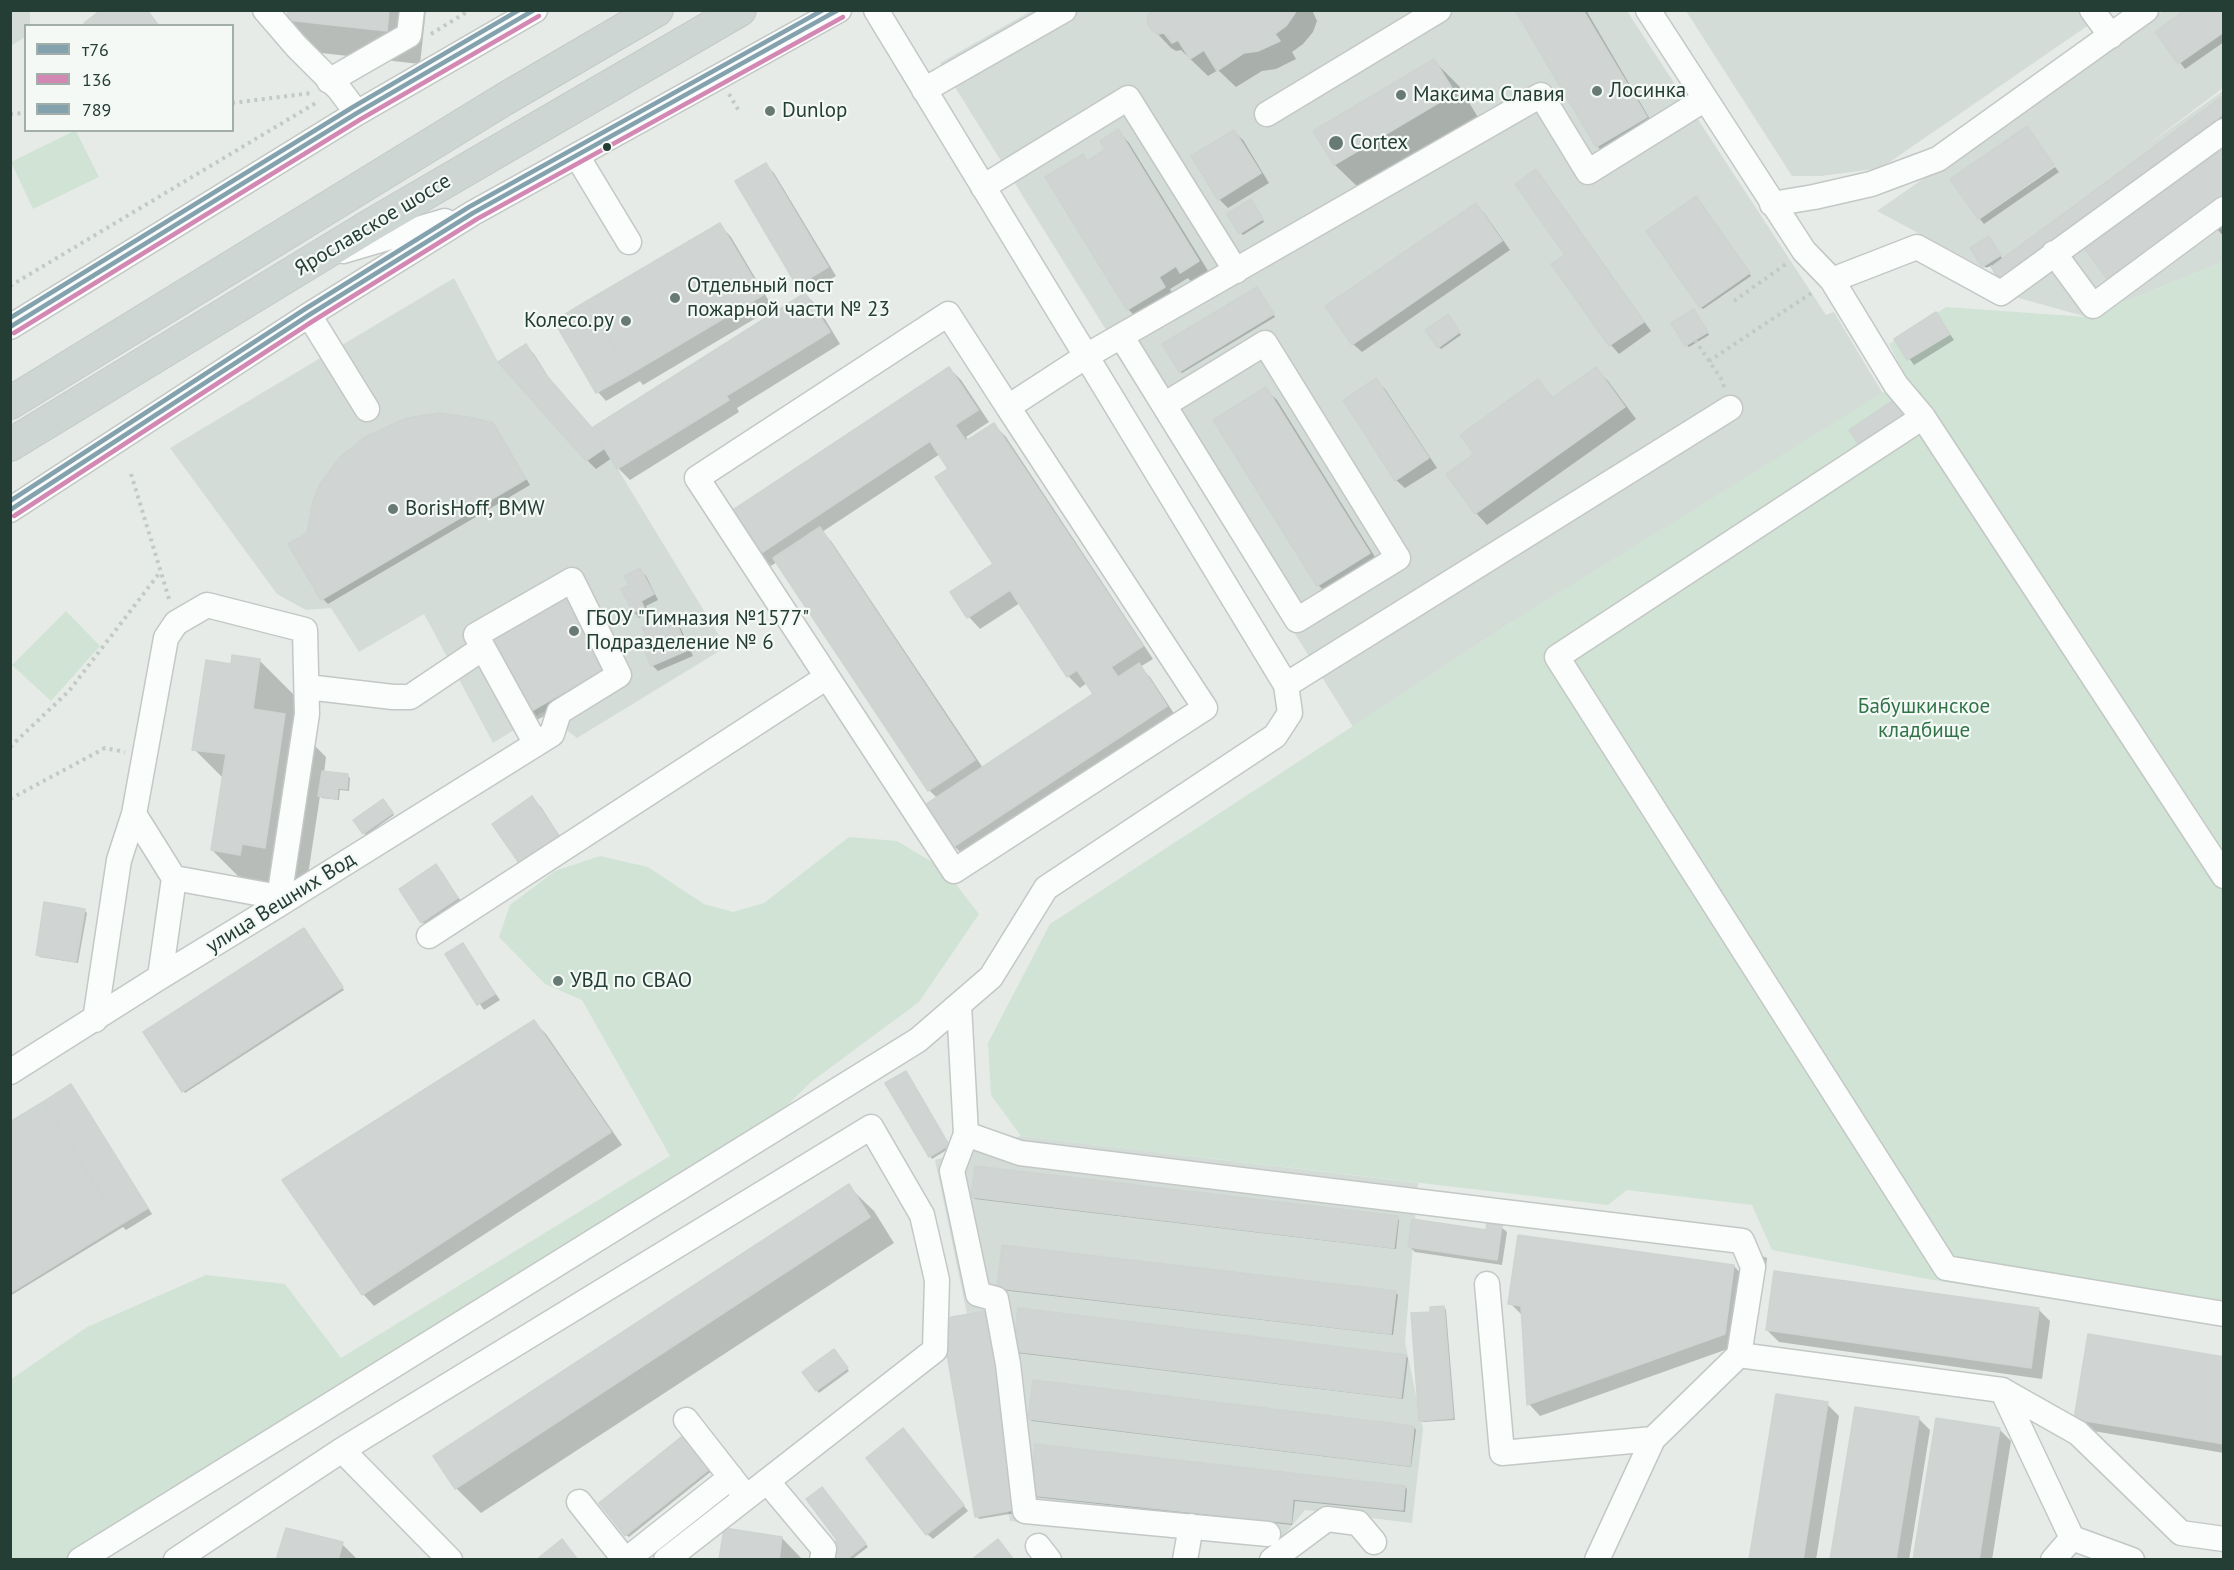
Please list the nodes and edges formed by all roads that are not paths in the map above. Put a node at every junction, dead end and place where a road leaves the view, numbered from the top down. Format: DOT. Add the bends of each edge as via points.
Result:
graph roads {
  1 [pos="265,10"];
  2 [pos="412,10"];
  3 [pos="535,10"];
  4 [pos="657,10"];
  5 [pos="740,10"];
  6 [pos="839,10"];
  7 [pos="876,10"];
  8 [pos="1064,10"];
  9 [pos="1439,10"];
  10 [pos="1648,10"];
  11 [pos="2092,10"];
  12 [pos="2146,10"];
  13 [pos="2111,36"];
  14 [pos="334,85"];
  15 [pos="924,90"];
  16 [pos="1705,99"];
  17 [pos="357,113"];
  18 [pos="1267,114"];
  19 [pos="2223,131"];
  20 [pos="577,156"];
  21 [pos="983,187"];
  22 [pos="1772,204"];
  23 [pos="2223,209"];
  24 [pos="473,213"];
  25 [pos="628,242"];
  26 [pos="2054,253"];
  27 [pos="317,258"];
  28 [pos="1236,271"];
  29 [pos="1832,280"];
  30 [pos="309,315"];
  31 [pos="10,327"];
  32 [pos="1121,336"];
  33 [pos="1088,355"];
  34 [pos="10,404"];
  35 [pos="1164,405"];
  36 [pos="1008,407"];
  37 [pos="1730,408"];
  38 [pos="367,409"];
  39 [pos="1923,417"];
  40 [pos="10,445"];
  41 [pos="10,510"];
  42 [pos="483,648"];
  43 [pos="827,677"];
  44 [pos="1287,685"];
  45 [pos="307,687"];
  46 [pos="544,739"];
  47 [pos="134,814"];
  48 [pos="2223,876"];
  49 [pos="174,878"];
  50 [pos="279,901"];
  51 [pos="429,936"];
  52 [pos="160,977"];
  53 [pos="959,1005"];
  54 [pos="95,1020"];
  55 [pos="10,1072"];
  56 [pos="966,1134"];
  57 [pos="1487,1284"];
  58 [pos="2223,1314"];
  59 [pos="1739,1355"];
  60 [pos="2002,1390"];
  61 [pos="686,1420"];
  62 [pos="1653,1439"];
  63 [pos="342,1450"];
  64 [pos="731,1477"];
  65 [pos="767,1481"];
  66 [pos="747,1497"];
  67 [pos="579,1502"];
  68 [pos="1191,1526"];
  69 [pos="1268,1534"];
  70 [pos="2072,1538"];
  71 [pos="2223,1539"];
  72 [pos="1374,1542"];
  73 [pos="80,1560"];
  74 [pos="176,1560"];
  75 [pos="450,1560"];
  76 [pos="625,1560"];
  77 [pos="666,1560"];
  78 [pos="822,1560"];
  79 [pos="1185,1560"];
  80 [pos="1272,1560"];
  81 [pos="1597,1560"];
  82 [pos="2053,1560"];
  83 [pos="2132,1560"];
  1 -- 14 [label="street"];
  2 -- 14 [label="street" via="409,35"];
  3 -- 17 [label="street"];
  4 -- 34 [label="main road, Ярославское шоссе" via="503,100"];
  5 -- 27 [label="main road, Ярославское шоссе"];
  6 -- 20 [label="street"];
  7 -- 15 [label="street"];
  8 -- 15 [label="street"];
  9 -- 18 [label="street"];
  10 -- 16 [label="street"];
  11 -- 13 [label="street"];
  12 -- 13 [label="street"];
  13 -- 22 [label="street" via="1938,159 1871,183"];
  14 -- 17 [label="street"];
  15 -- 21 [label="street"];
  16 -- 22 [label="street"];
  16 -- 28 [label="street" via="1588,172 1541,95"];
  17 -- 31 [label="street"];
  19 -- 26 [label="street"];
  20 -- 24 [label="street"];
  20 -- 25 [label="street"];
  21 -- 28 [label="street" via="1128,98"];
  21 -- 33 [label="street"];
  22 -- 29 [label="street" via="1804,251"];
  23 -- 26 [label="street" via="2093,306"];
  24 -- 27 [label="street"];
  24 -- 30 [label="street"];
  26 -- 29 [label="street" via="2001,293 1917,248"];
  27 -- 40 [label="main road, Ярославское шоссе"];
  28 -- 32 [label="street"];
  29 -- 39 [label="street" via="1896,385"];
  30 -- 38 [label="street"];
  30 -- 41 [label="street"];
  32 -- 33 [label="street"];
  32 -- 35 [label="street"];
  33 -- 36 [label="street"];
  33 -- 44 [label="street"];
  35 -- 35 [label="street" via="1297,620 1398,558 1265,343"];
  36 -- 43 [label="street" via="948,314 697,478"];
  36 -- 43 [label="street" via="1205,708 954,871"];
  37 -- 44 [label="street"];
  39 -- 48 [label="street"];
  39 -- 58 [label="street" via="1557,657 1946,1268"];
  42 -- 45 [label="street" via="410,697"];
  42 -- 46 [label="street"];
  42 -- 46 [label="street" via="476,635 572,580 619,675 559,712"];
  43 -- 51 [label="street"];
  44 -- 53 [label="street" via="1290,713 1275,736 1046,888 991,977"];
  45 -- 47 [label="street" via="305,630 207,605 176,623 166,638"];
  45 -- 50 [label="street" via="307,714"];
  46 -- 50 [label="street, улица Вешних Вод"];
  47 -- 49 [label="street"];
  47 -- 54 [label="street" via="119,860"];
  49 -- 50 [label="street"];
  49 -- 52 [label="street"];
  50 -- 52 [label="street, улица Вешних Вод"];
  52 -- 54 [label="street, улица Вешних Вод"];
  53 -- 56 [label="street"];
  53 -- 73 [label="street" via="918,1040"];
  54 -- 55 [label="street, улица Вешних Вод"];
  56 -- 59 [label="street" via="1020,1153 1742,1242 1752,1268"];
  56 -- 68 [label="street" via="952,1171 978,1294 996,1299 1008,1364 1025,1511"];
  57 -- 62 [label="street" via="1502,1453"];
  59 -- 60 [label="street"];
  59 -- 62 [label="street"];
  60 -- 70 [label="street"];
  60 -- 71 [label="street" via="2078,1433 2181,1533"];
  61 -- 64 [label="street"];
  62 -- 81 [label="street"];
  63 -- 65 [label="street" via="870,1127 922,1215 937,1280 935,1350"];
  63 -- 74 [label="street"];
  63 -- 75 [label="street"];
  64 -- 66 [label="street"];
  64 -- 76 [label="street"];
  65 -- 66 [label="street"];
  65 -- 78 [label="street" via="824,1549"];
  66 -- 77 [label="street"];
  67 -- 76 [label="street"];
  68 -- 69 [label="street"];
  68 -- 79 [label="street"];
  70 -- 82 [label="street"];
  70 -- 83 [label="street"];
  72 -- 80 [label="street" via="1359,1523 1327,1519"];
}
